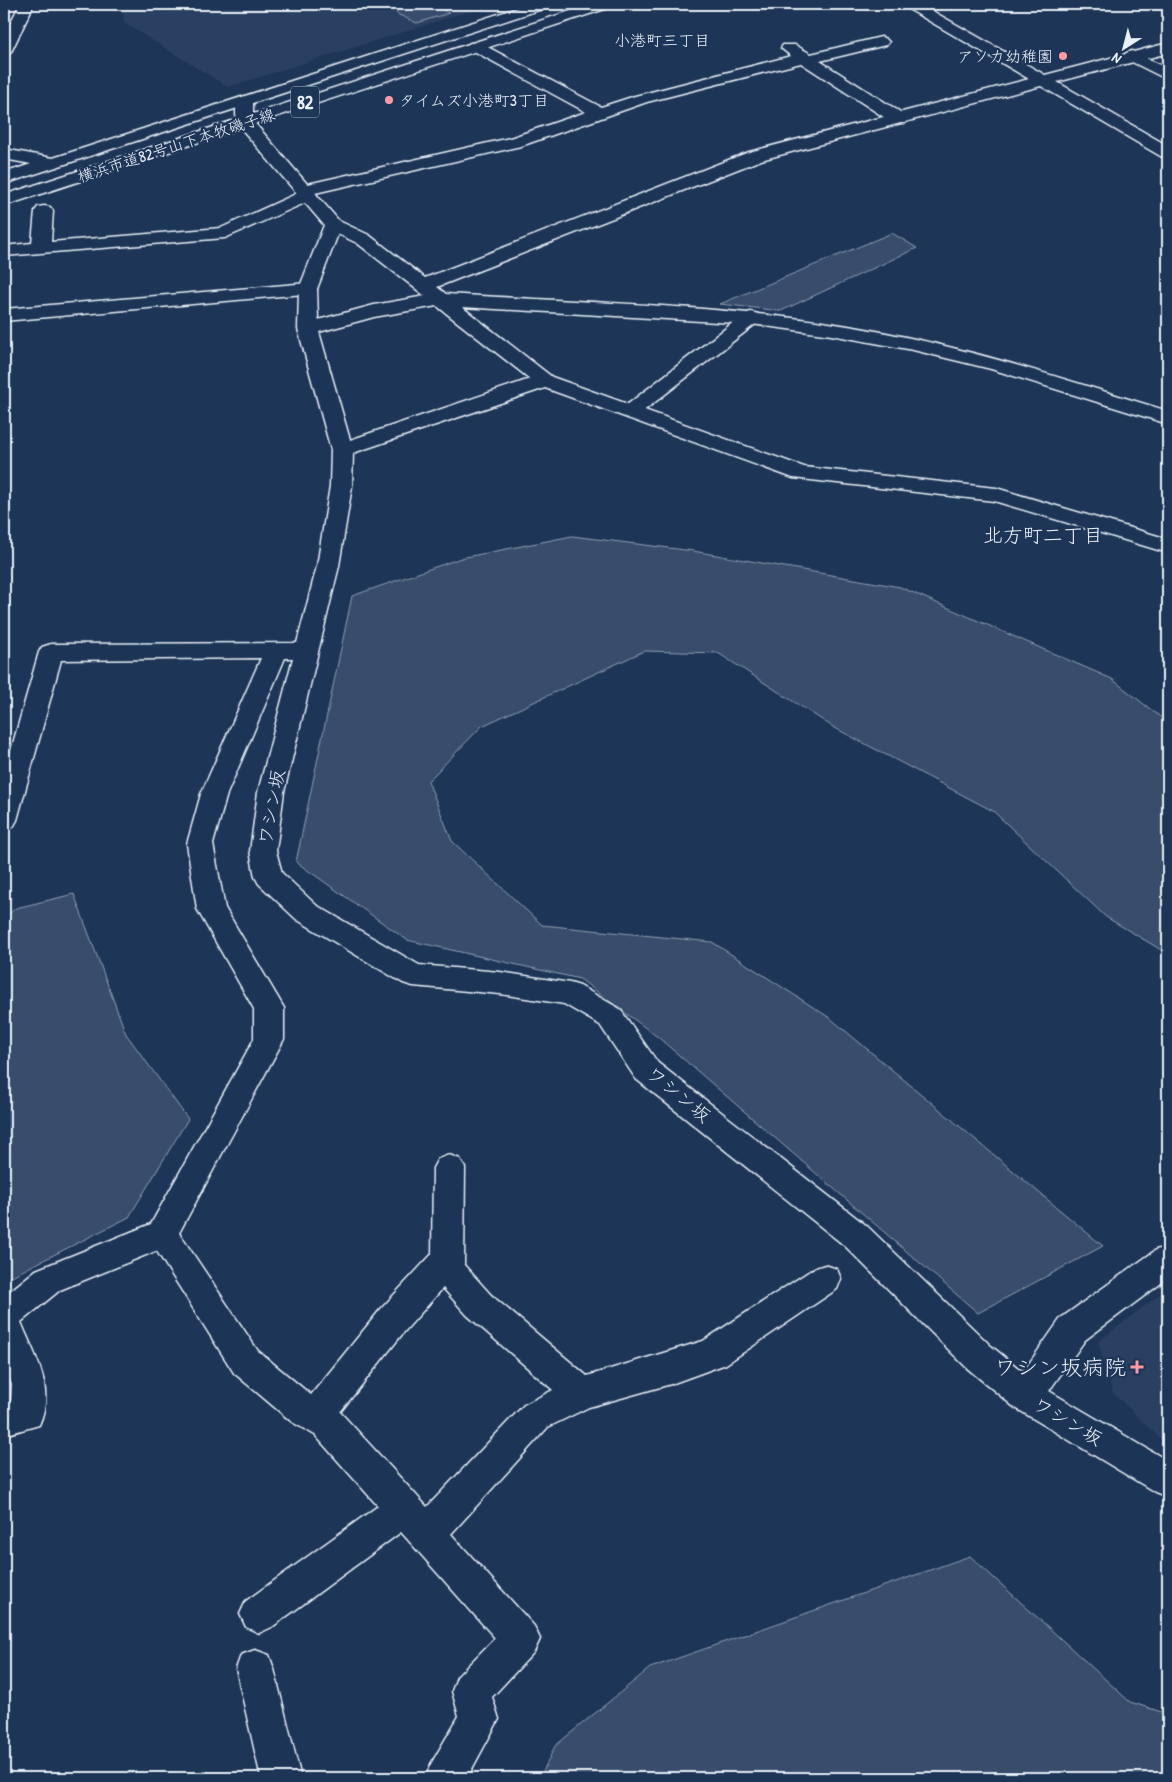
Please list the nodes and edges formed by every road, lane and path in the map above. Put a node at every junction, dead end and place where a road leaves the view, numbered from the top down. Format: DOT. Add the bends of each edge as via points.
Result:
graph roads {
  1 [pos="27,4"];
  2 [pos="543,4"];
  3 [pos="606,4"];
  4 [pos="910,4"];
  5 [pos="881,42"];
  6 [pos="475,46"];
  7 [pos="788,47"];
  8 [pos="1168,48"];
  9 [pos="4,50"];
  10 [pos="1132,56"];
  11 [pos="807,58"];
  12 [pos="1168,75"];
  13 [pos="1041,80"];
  14 [pos="245,101"];
  15 [pos="601,114"];
  16 [pos="899,119"];
  17 [pos="245,122"];
  18 [pos="1168,153"];
  19 [pos="4,154"];
  20 [pos="62,159"];
  21 [pos="4,179"];
  22 [pos="307,193"];
  23 [pos="4,201"];
  24 [pos="44,211"];
  25 [pos="333,225"];
  26 [pos="40,248"];
  27 [pos="4,251"];
  28 [pos="423,286"];
  29 [pos="308,289"];
  30 [pos="442,300"];
  31 [pos="4,315"];
  32 [pos="751,318"];
  33 [pos="308,330"];
  34 [pos="545,381"];
  35 [pos="630,412"];
  36 [pos="1168,418"];
  37 [pos="342,450"];
  38 [pos="1168,546"];
  39 [pos="308,650"];
  40 [pos="276,651"];
  41 [pos="4,820"];
  42 [pos="449,1168"];
  43 [pos="162,1234"];
  44 [pos="449,1258"];
  45 [pos="1168,1260"];
  46 [pos="824,1279"];
  47 [pos="4,1316"];
  48 [pos="4,1321"];
  49 [pos="582,1393"];
  50 [pos="1026,1396"];
  51 [pos="316,1418"];
  52 [pos="4,1419"];
  53 [pos="1168,1480"];
  54 [pos="414,1521"];
  55 [pos="259,1614"];
  56 [pos="255,1669"];
  57 [pos="281,1778"];
  58 [pos="445,1778"];
  1 -- 9 [label="street"];
  2 -- 14 [label="street, 横浜市道82号山下本牧磯子線 / 82"];
  3 -- 6 [label="street, 横浜市道82号山下本牧磯子線 / 82"];
  4 -- 13 [label="street"];
  5 -- 11 [label="street"];
  6 -- 15 [label="street"];
  6 -- 17 [label="street, 横浜市道82号山下本牧磯子線 / 82"];
  7 -- 11 [label="street"];
  8 -- 10 [label="street"];
  10 -- 12 [label="street"];
  10 -- 13 [label="street"];
  11 -- 15 [label="street" via="641,99"];
  11 -- 16 [label="street"];
  13 -- 16 [label="street"];
  13 -- 18 [label="street"];
  14 -- 17 [label="street"];
  14 -- 20 [label="street, 横浜市道82号山下本牧磯子線 / 82"];
  15 -- 22 [label="street" via="515,142"];
  16 -- 28 [label="street" via="755,156"];
  17 -- 22 [label="street"];
  17 -- 23 [label="street, 横浜市道82号山下本牧磯子線 / 82"];
  19 -- 20 [label="street" via="36,161"];
  20 -- 21 [label="street, 横浜市道82号山下本牧磯子線 / 82"];
  22 -- 25 [label="street"];
  22 -- 26 [label="street" via="225,233"];
  24 -- 26 [label="street"];
  25 -- 28 [label="street" via="363,239"];
  25 -- 29 [label="street"];
  26 -- 27 [label="street"];
  28 -- 30 [label="street"];
  29 -- 31 [label="street"];
  29 -- 33 [label="street, ワシン坂"];
  30 -- 32 [label="street"];
  30 -- 33 [label="street" via="351,315"];
  30 -- 34 [label="street"];
  32 -- 35 [label="street"];
  32 -- 36 [label="street" via="913,344 998,365"];
  33 -- 37 [label="street, ワシン坂"];
  34 -- 35 [label="street"];
  34 -- 37 [label="street"];
  35 -- 38 [label="street" via="801,473 996,495"];
  37 -- 39 [label="street, ワシン坂" via="341,486 328,566"];
  39 -- 40 [label="street"];
  39 -- 50 [label="street, ワシン坂" via="270,792 263,851 269,877 306,912 413,975 500,982 570,994 610,1018 647,1071 856,1236 979,1357"];
  40 -- 41 [label="street" via="52,652"];
  40 -- 43 [label="street" via="214,794 200,844 211,909 269,1008 269,1039"];
  42 -- 44 [label="street"];
  43 -- 47 [label="street" via="48,1280"];
  43 -- 51 [label="street" via="246,1362 304,1412"];
  44 -- 49 [label="street" via="448,1270 479,1305"];
  44 -- 51 [label="street" via="386,1328"];
  45 -- 50 [label="street" via="1073,1329"];
  46 -- 49 [label="street" via="714,1353"];
  48 -- 52 [label="street" via="29,1385 27,1414"];
  49 -- 54 [label="street" via="536,1416"];
  50 -- 53 [label="street, ワシン坂"];
  51 -- 54 [label="street" via="327,1423"];
  54 -- 55 [label="street"];
  54 -- 58 [label="street" via="521,1639 471,1691 479,1719"];
  56 -- 57 [label="street"];
}
